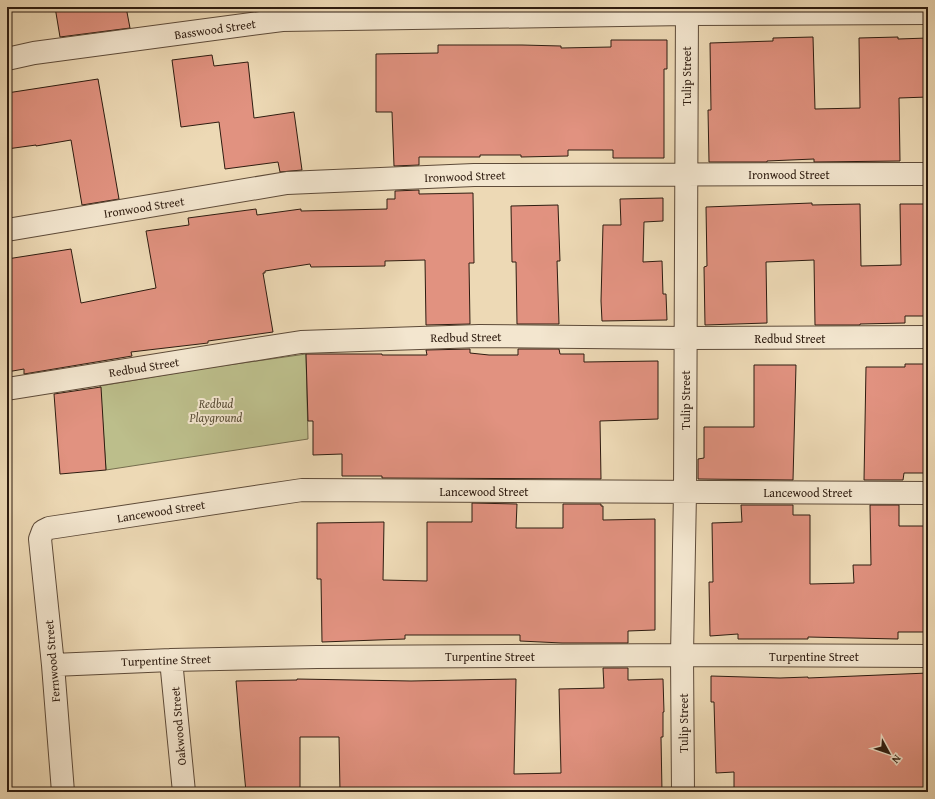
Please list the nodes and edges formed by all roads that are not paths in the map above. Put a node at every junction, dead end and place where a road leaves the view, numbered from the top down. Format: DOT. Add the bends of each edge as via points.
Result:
graph roads {
  1 [pos="687,10"];
  2 [pos="928,13"];
  3 [pos="7,58"];
  4 [pos="686,174"];
  5 [pos="928,174"];
  6 [pos="7,230"];
  7 [pos="928,337"];
  8 [pos="685,338"];
  9 [pos="7,390"];
  10 [pos="685,492"];
  11 [pos="928,493"];
  12 [pos="43,531"];
  13 [pos="682,655"];
  14 [pos="928,656"];
  15 [pos="171,660"];
  16 [pos="53,665"];
  17 [pos="63,792"];
  18 [pos="184,792"];
  19 [pos="683,792"];
  1 -- 2 [label="street, Basswood Street"];
  1 -- 3 [label="street, Basswood Street" via="282,20"];
  1 -- 4 [label="street, Tulip Street"];
  4 -- 5 [label="street, Ironwood Street"];
  4 -- 6 [label="street, Ironwood Street" via="474,175 287,184"];
  4 -- 8 [label="street, Tulip Street"];
  7 -- 8 [label="street, Redbud Street"];
  8 -- 9 [label="street, Redbud Street" via="478,336 301,342"];
  8 -- 10 [label="street, Tulip Street"];
  10 -- 11 [label="street, Lancewood Street"];
  10 -- 12 [label="street, Lancewood Street" via="302,490 49,528"];
  10 -- 13 [label="street, Tulip Street"];
  12 -- 16 [label="street, Fernwood Street" via="40,539"];
  13 -- 14 [label="street, Turpentine Street"];
  13 -- 15 [label="street, Turpentine Street" via="325,656"];
  13 -- 19 [label="street, Tulip Street"];
  15 -- 16 [label="street, Turpentine Street"];
  15 -- 18 [label="street, Oakwood Street"];
  16 -- 17 [label="street, Fernwood Street"];
}
